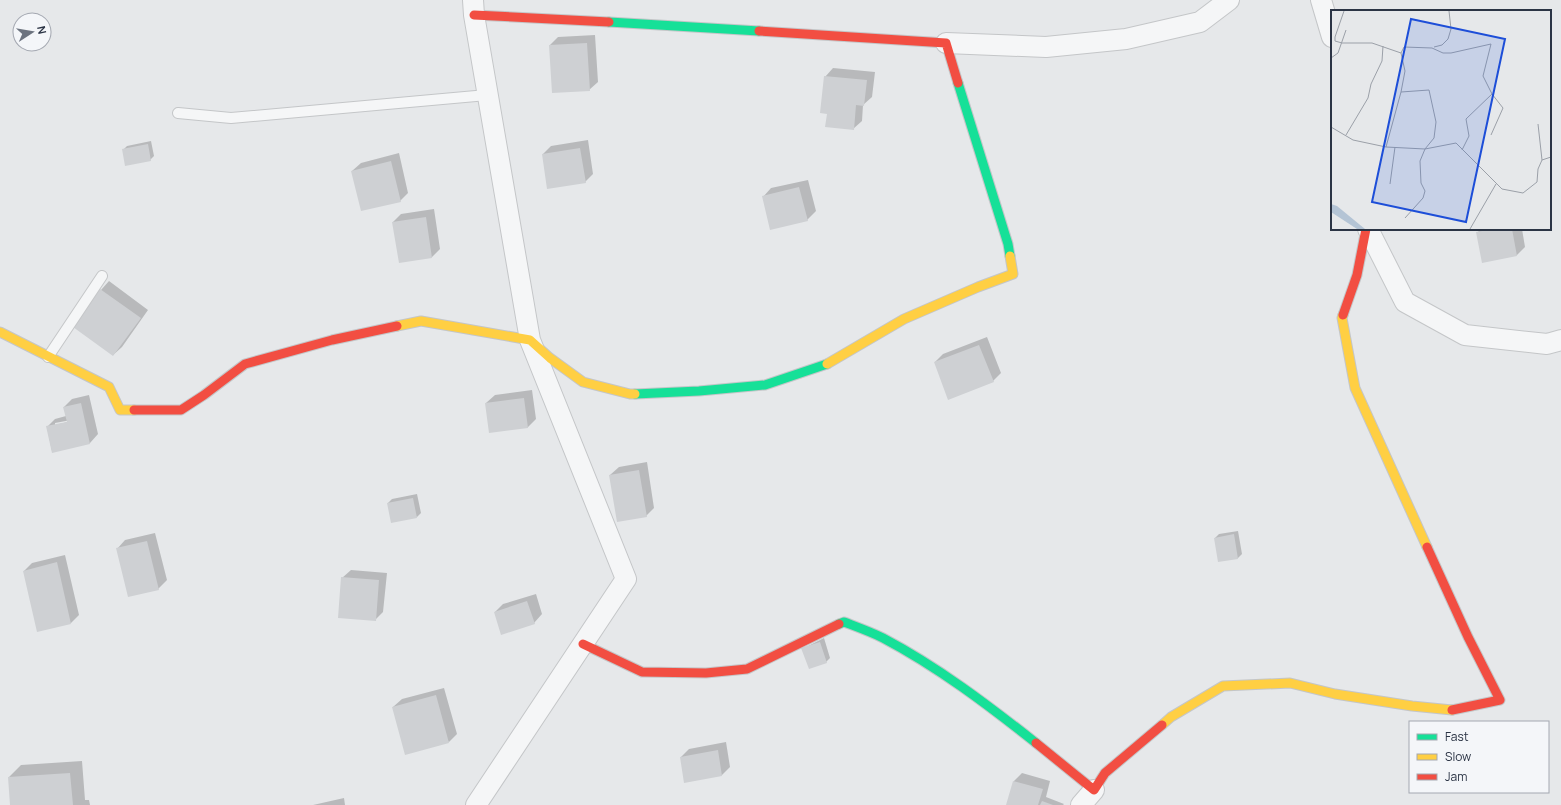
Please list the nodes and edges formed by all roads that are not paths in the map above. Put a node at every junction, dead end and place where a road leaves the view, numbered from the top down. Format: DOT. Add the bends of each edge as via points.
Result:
graph roads {
  1 [pos="1229,0"];
  2 [pos="1321,0"];
  3 [pos="473,8"];
  4 [pos="1331,34"];
  5 [pos="946,43"];
  6 [pos="488,95"];
  7 [pos="178,113"];
  8 [pos="1367,230"];
  9 [pos="1368,230"];
  10 [pos="102,276"];
  11 [pos="0,332"];
  12 [pos="530,340"];
  13 [pos="1561,340"];
  14 [pos="48,357"];
  15 [pos="583,644"];
  16 [pos="1094,790"];
  17 [pos="476,805"];
  18 [pos="1081,805"];
  1 -- 5 [label="street" via="1200,22 1126,39 1046,47"];
  2 -- 4 [label="street"];
  3 -- 5 [label="street" via="633,23"];
  3 -- 6 [label="street"];
  5 -- 12 [label="street" via="1008,244 1013,274 904,319 829,363 765,385 630,394 583,382"];
  6 -- 7 [label="lane" via="231,118"];
  6 -- 12 [label="street"];
  8 -- 16 [label="street" via="1357,275 1342,318 1355,388 1468,637 1500,700 1454,710 1335,694 1290,683 1223,686 1171,717 1105,773"];
  9 -- 13 [label="street" via="1406,302 1465,335 1547,344"];
  10 -- 14 [label="lane"];
  11 -- 14 [label="street"];
  12 -- 14 [label="street" via="421,321 332,340 245,364 181,410 120,410 109,387"];
  12 -- 15 [label="street" via="626,579"];
  15 -- 16 [label="street" via="642,672 706,673 747,668 844,622 887,640 942,673 1027,734"];
  15 -- 17 [label="street"];
  16 -- 18 [label="street"];
}
